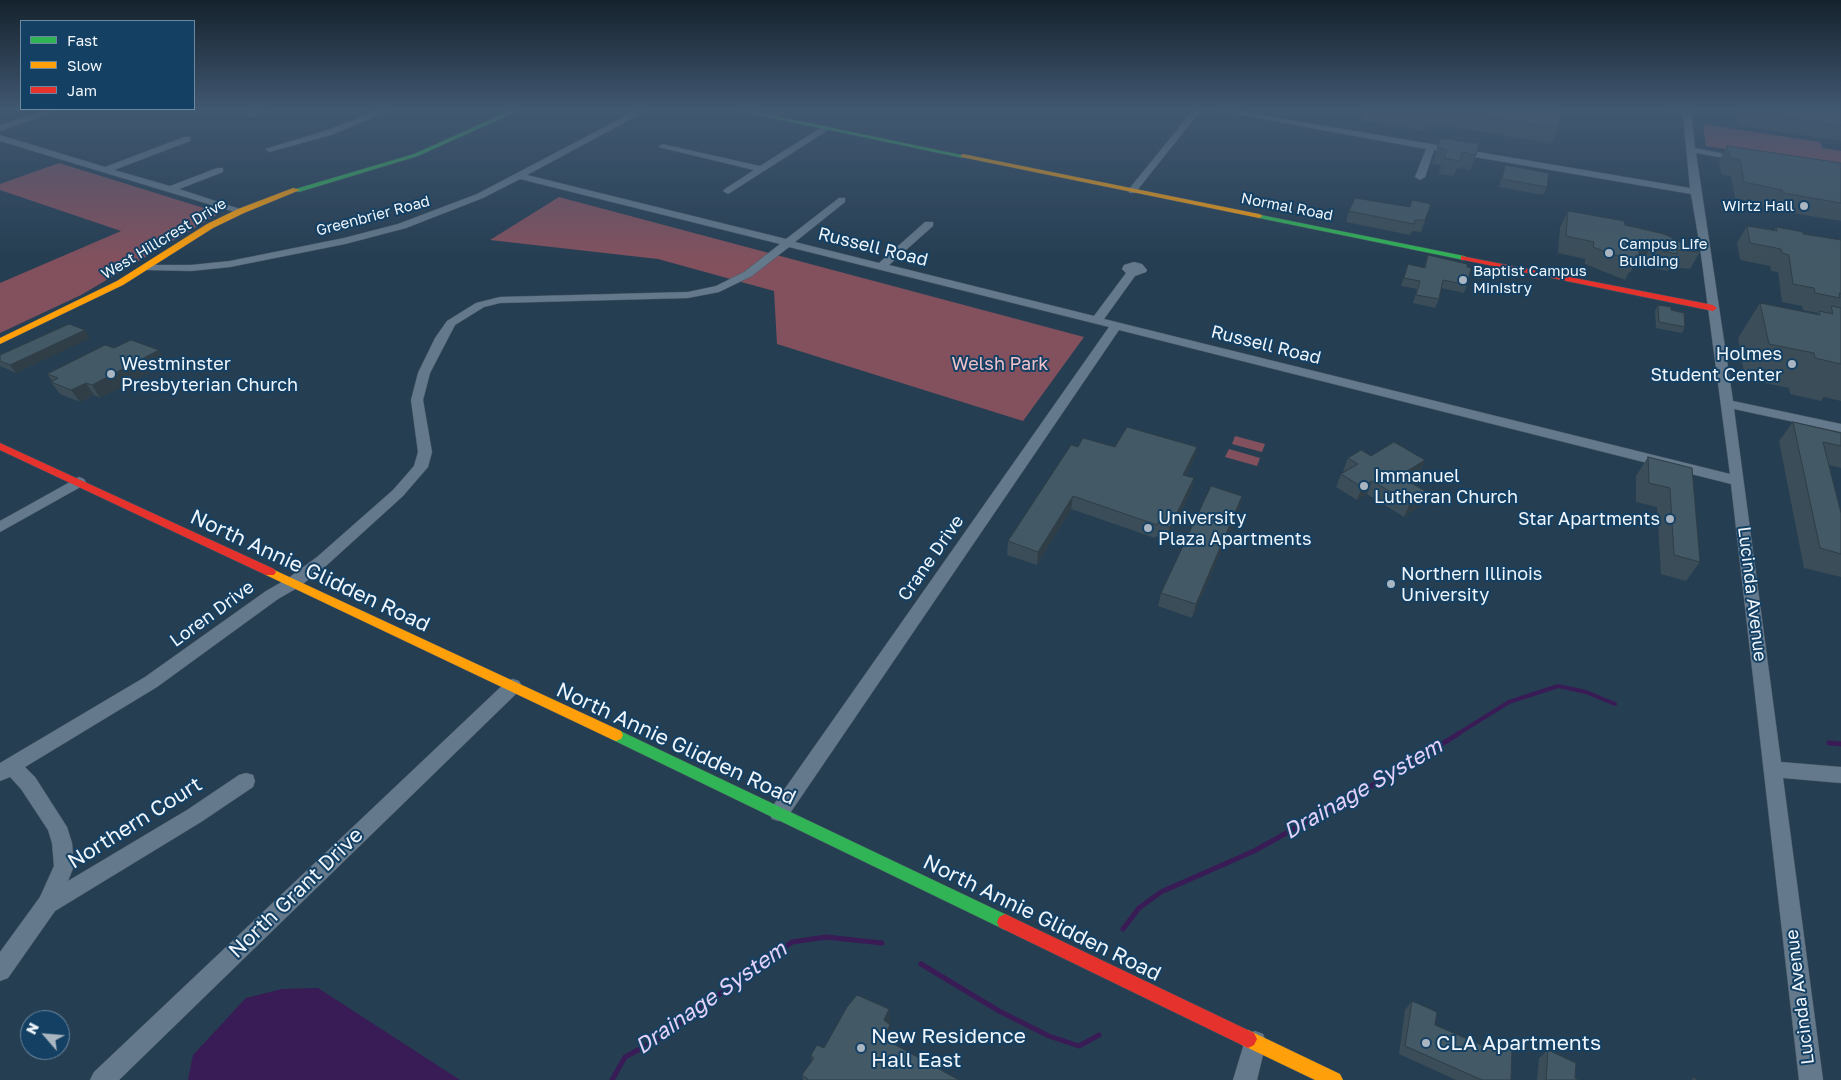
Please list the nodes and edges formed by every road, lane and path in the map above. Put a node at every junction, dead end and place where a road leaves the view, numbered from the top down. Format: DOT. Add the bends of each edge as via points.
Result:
graph roads {
  1 [pos="75,160"];
  2 [pos="132,160"];
  3 [pos="396,160"];
  4 [pos="549,160"];
  5 [pos="720,160"];
  6 [pos="776,160"];
  7 [pos="983,160"];
  8 [pos="1157,160"];
  9 [pos="1426,160"];
  10 [pos="1514,160"];
  11 [pos="1693,160"];
  12 [pos="107,170"];
  13 [pos="220,170"];
  14 [pos="761,170"];
  15 [pos="520,176"];
  16 [pos="1420,177"];
  17 [pos="172,189"];
  18 [pos="728,191"];
  19 [pos="1132,191"];
  20 [pos="1695,192"];
  21 [pos="842,200"];
  22 [pos="241,211"];
  23 [pos="929,224"];
  24 [pos="785,243"];
  25 [pos="882,266"];
  26 [pos="147,268"];
  27 [pos="1132,272"];
  28 [pos="1713,308"];
  29 [pos="1096,321"];
  30 [pos="1116,326"];
  31 [pos="0,341"];
  32 [pos="1727,404"];
  33 [pos="1789,418"];
  34 [pos="1841,428"];
  35 [pos="1813,437"];
  36 [pos="0,446"];
  37 [pos="1738,481"];
  38 [pos="79,482"];
  39 [pos="0,527"];
  40 [pos="293,583"];
  41 [pos="513,686"];
  42 [pos="1774,768"];
  43 [pos="6,769"];
  44 [pos="1841,775"];
  45 [pos="246,781"];
  46 [pos="779,813"];
  47 [pos="48,904"];
  48 [pos="0,970"];
  49 [pos="1255,1042"];
  50 [pos="102,1080"];
  51 [pos="1245,1080"];
  52 [pos="1334,1080"];
  53 [pos="1811,1080"];
  1 -- 12 [label="street"];
  2 -- 12 [label="street"];
  3 -- 22 [label="street, West Hillcrest Drive" via="297,190"];
  4 -- 15 [label="street, Greenbrier Road"];
  5 -- 14 [label="street"];
  6 -- 14 [label="street"];
  7 -- 19 [label="street, Normal Road"];
  8 -- 19 [label="street"];
  9 -- 16 [label="street"];
  10 -- 20 [label="street"];
  11 -- 20 [label="street, Lucinda Avenue"];
  12 -- 17 [label="street"];
  13 -- 17 [label="street"];
  14 -- 18 [label="street"];
  15 -- 24 [label="street, Russell Road"];
  15 -- 26 [label="street, Greenbrier Road" via="457,206 368,236 216,266"];
  17 -- 22 [label="street"];
  19 -- 28 [label="street, Normal Road"];
  20 -- 28 [label="street, Lucinda Avenue"];
  21 -- 24 [label="street"];
  22 -- 26 [label="street, West Hillcrest Drive" via="193,236"];
  23 -- 25 [label="street"];
  24 -- 25 [label="street, Russell Road"];
  24 -- 40 [label="street, Loren Drive" via="738,280 707,293 515,299 475,307 455,320 441,338 424,373 417,400 425,452 421,467 398,493"];
  25 -- 29 [label="street, Russell Road"];
  26 -- 31 [label="street, West Hillcrest Drive"];
  27 -- 29 [label="street"];
  28 -- 32 [label="street, Lucinda Avenue"];
  29 -- 30 [label="street, Russell Road"];
  30 -- 37 [label="street, Russell Road"];
  30 -- 46 [label="street, Crane Drive"];
  32 -- 33 [label="street"];
  32 -- 37 [label="street, Lucinda Avenue"];
  33 -- 34 [label="street"];
  33 -- 35 [label="street"];
  36 -- 38 [label="street, North Annie Glidden Road"];
  37 -- 42 [label="street, Lucinda Avenue"];
  38 -- 39 [label="street"];
  38 -- 40 [label="street, North Annie Glidden Road"];
  40 -- 41 [label="street, North Annie Glidden Road"];
  40 -- 43 [label="street, Loren Drive" via="150,682"];
  41 -- 46 [label="street, North Annie Glidden Road"];
  41 -- 50 [label="street, North Grant Drive"];
  42 -- 44 [label="street"];
  42 -- 53 [label="street, Lucinda Avenue"];
  43 -- 47 [label="street" via="48,811 62,843 64,866"];
  45 -- 47 [label="street, Northern Court"];
  46 -- 49 [label="street, North Annie Glidden Road"];
  47 -- 48 [label="street"];
  49 -- 51 [label="street"];
  49 -- 52 [label="street, North Annie Glidden Road"];
}
